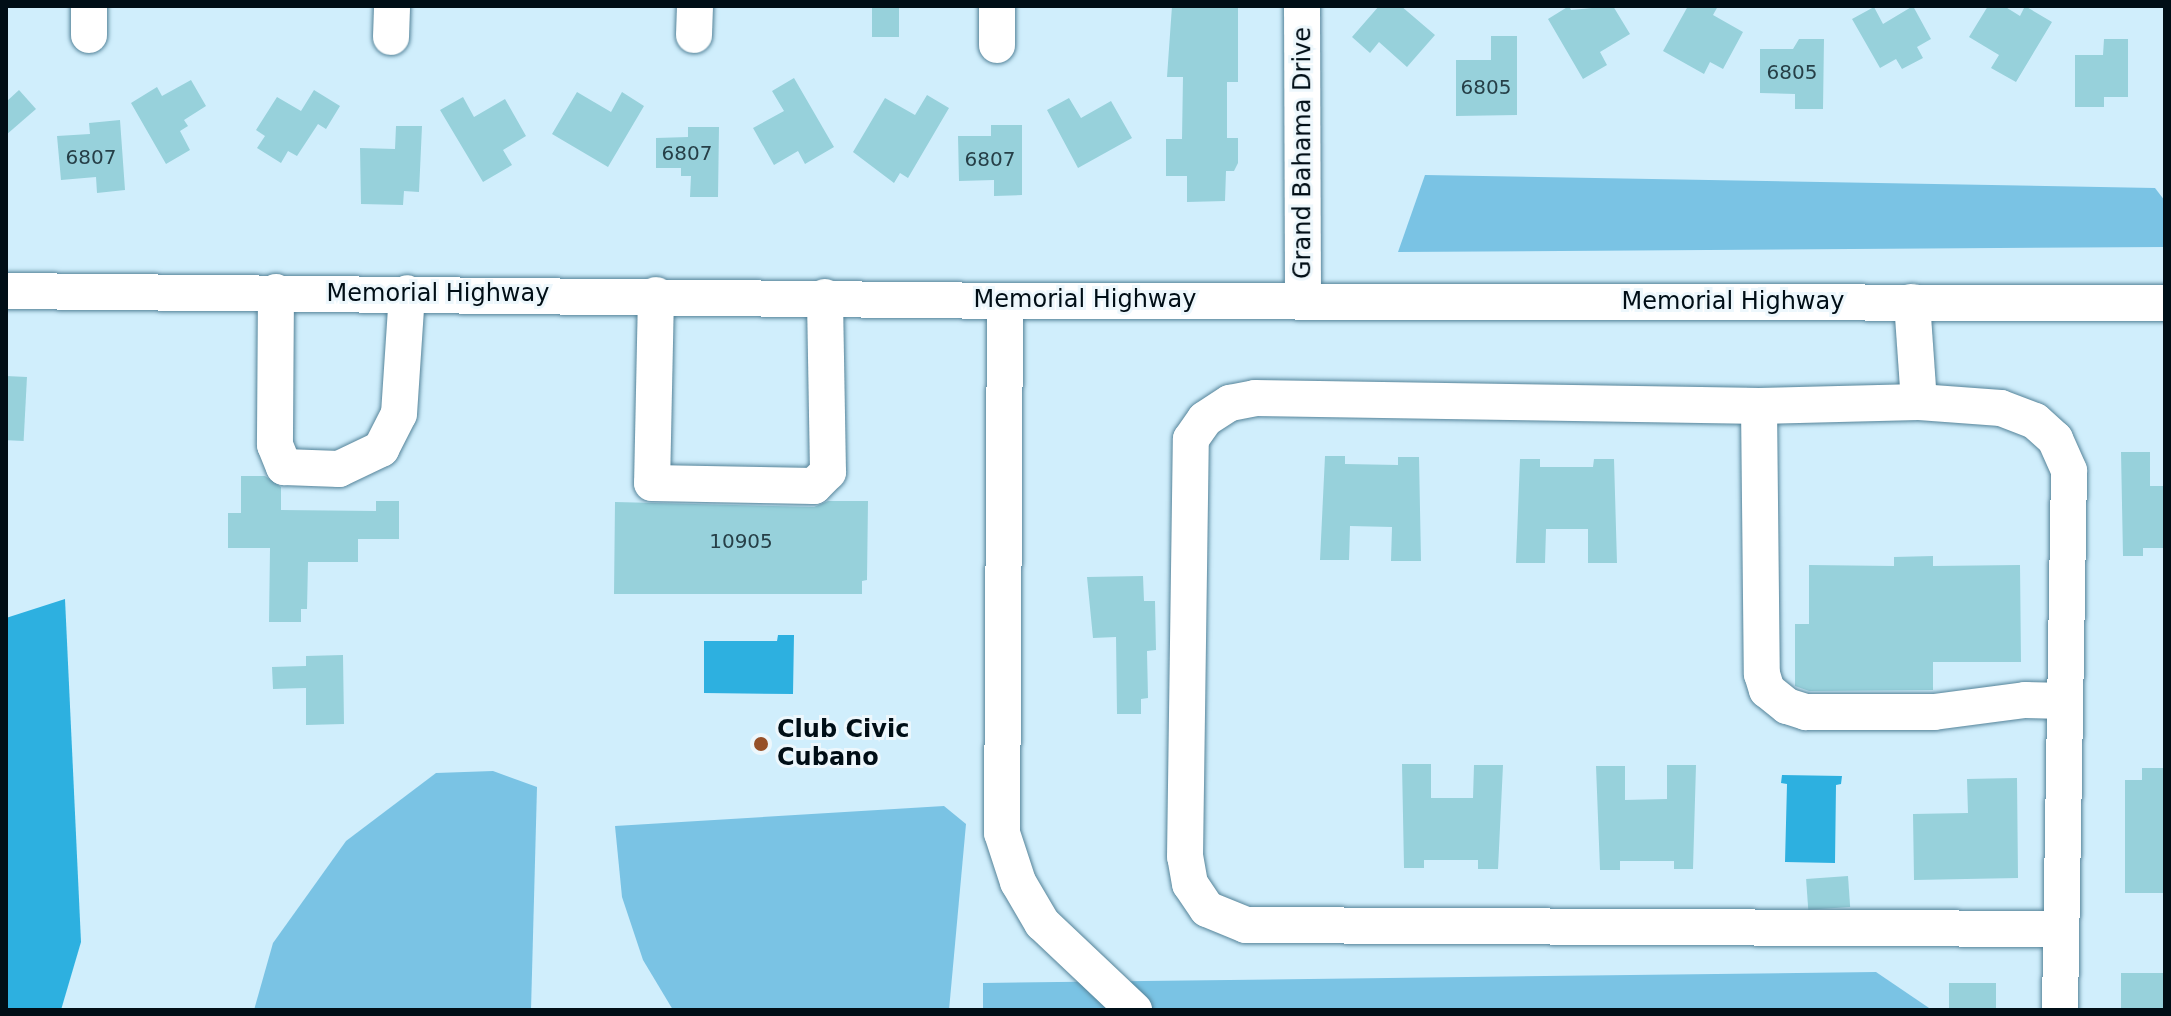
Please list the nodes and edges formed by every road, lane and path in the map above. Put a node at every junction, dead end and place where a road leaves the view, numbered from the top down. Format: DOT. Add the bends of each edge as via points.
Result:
graph roads {
  1 [pos="997,6"];
  2 [pos="1302,6"];
  3 [pos="997,45"];
  4 [pos="6,291"];
  5 [pos="276,292"];
  6 [pos="407,293"];
  7 [pos="656,295"];
  8 [pos="825,297"];
  9 [pos="1303,300"];
  10 [pos="1005,301"];
  11 [pos="1912,302"];
  12 [pos="2165,303"];
  13 [pos="1919,402"];
  14 [pos="1759,406"];
  15 [pos="2065,701"];
  16 [pos="2059,929"];
  17 [pos="1134,1010"];
  18 [pos="2060,1010"];
  1 -- 3 [label="street"];
  2 -- 9 [label="street, Grand Bahama Drive"];
  4 -- 5 [label="street, Memorial Highway"];
  5 -- 6 [label="street, Memorial Highway"];
  5 -- 6 [label="street" via="275,445 284,467 339,469 381,449 399,414"];
  6 -- 7 [label="street, Memorial Highway"];
  7 -- 8 [label="street, Memorial Highway"];
  7 -- 8 [label="street" via="652,483 814,486 828,472"];
  8 -- 10 [label="street, Memorial Highway"];
  9 -- 10 [label="street, Memorial Highway"];
  9 -- 11 [label="street, Memorial Highway"];
  10 -- 17 [label="street" via="1002,833 1018,882 1042,923"];
  11 -- 12 [label="street, Memorial Highway"];
  11 -- 13 [label="street"];
  13 -- 14 [label="street"];
  13 -- 15 [label="street" via="2001,408 2035,421 2055,439 2069,471"];
  14 -- 15 [label="street" via="1762,674 1767,690 1787,706 1806,712 1934,712 2025,700"];
  14 -- 16 [label="street" via="1255,398 1230,403 1205,419 1191,439 1188,464 1185,857 1190,884 1207,909 1246,925"];
  15 -- 16 [label="street"];
  16 -- 18 [label="street"];
}
